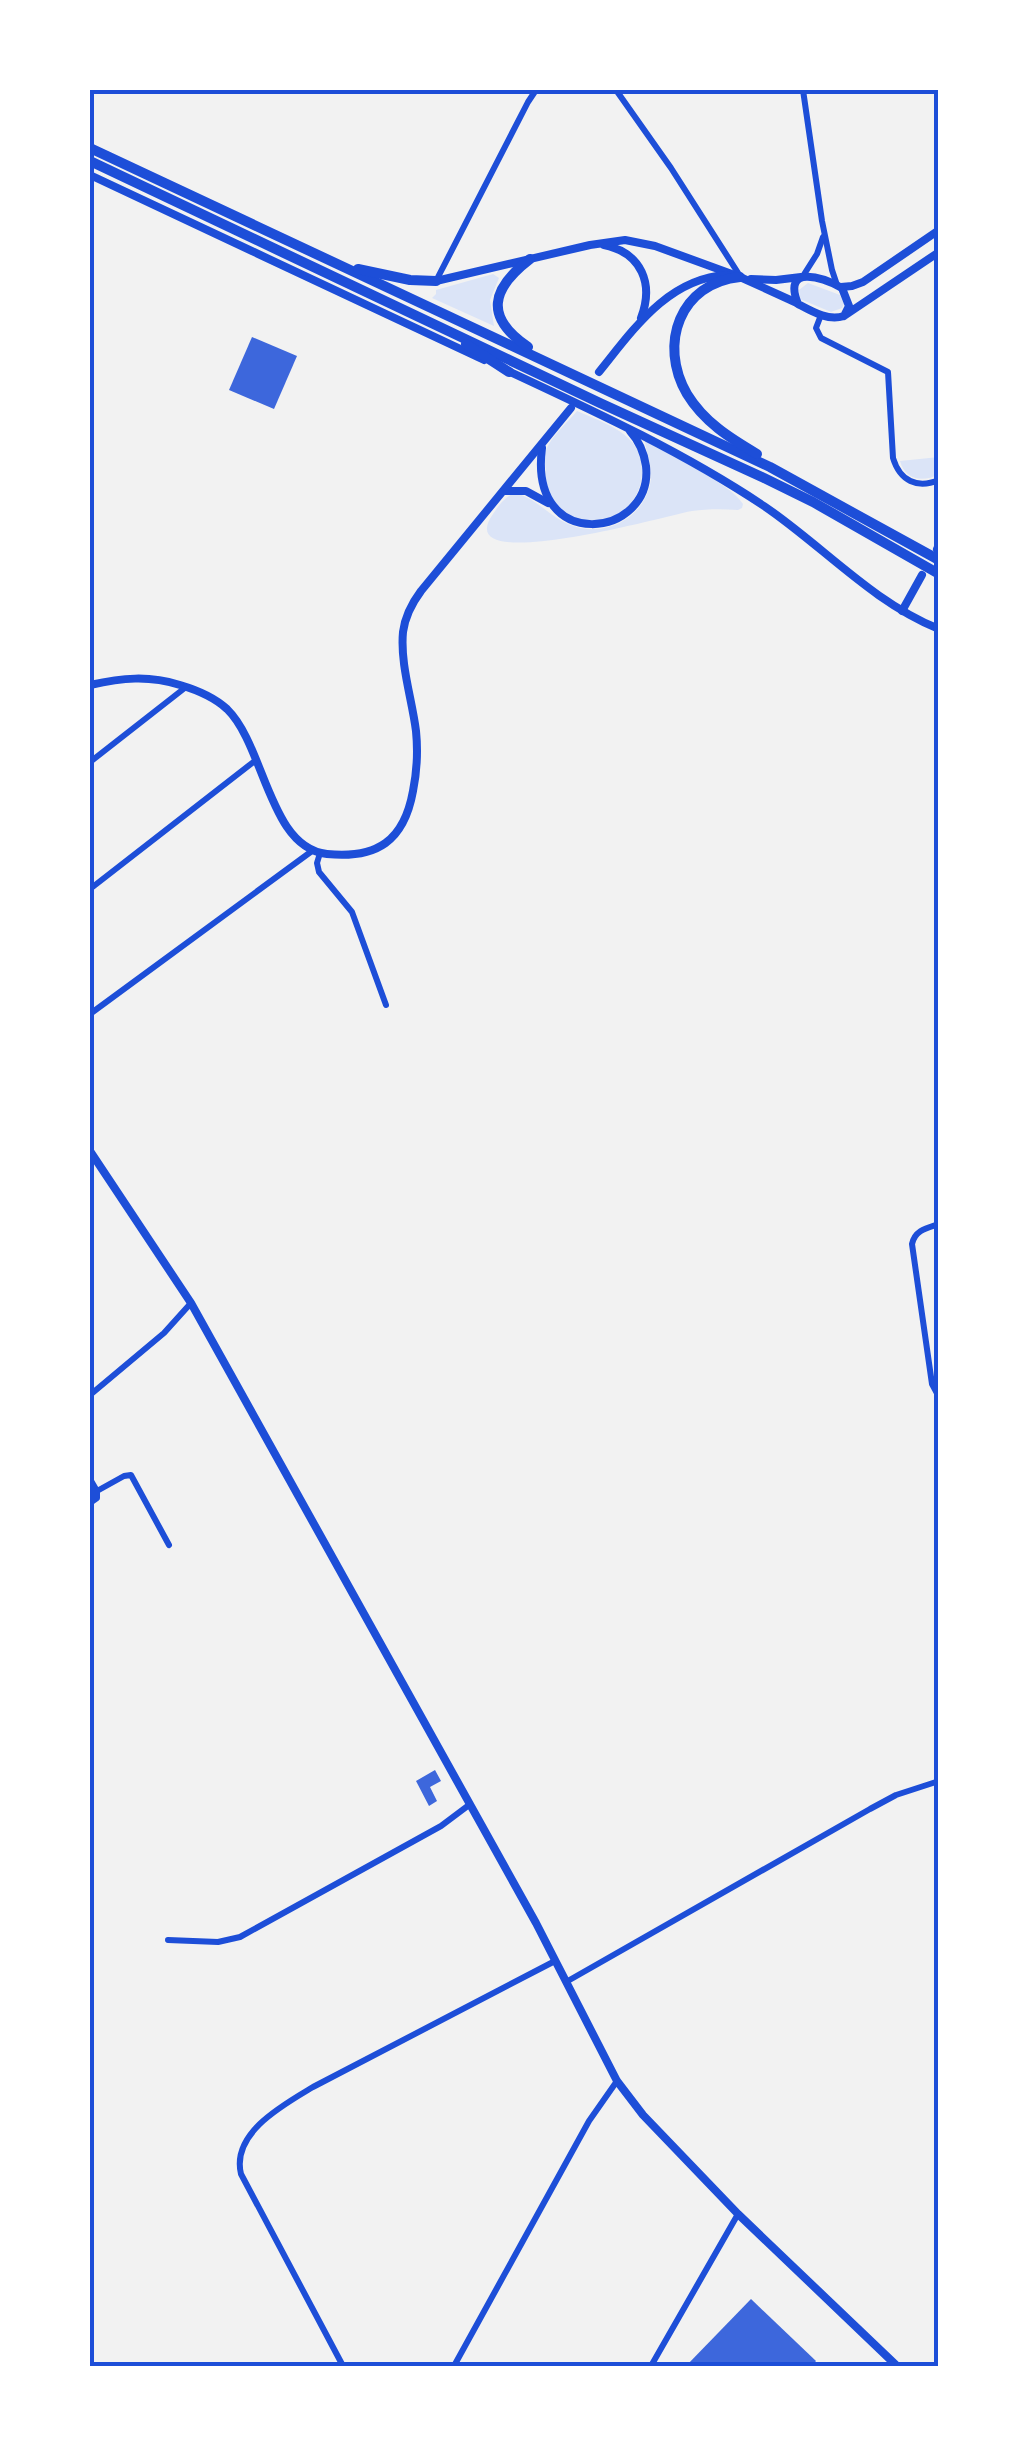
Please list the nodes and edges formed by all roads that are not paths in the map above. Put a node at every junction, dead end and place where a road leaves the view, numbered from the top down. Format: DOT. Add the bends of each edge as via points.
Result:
graph roads {
  1 [pos="536,90"];
  2 [pos="616,90"];
  3 [pos="802,90"];
  4 [pos="90,146"];
  5 [pos="90,161"];
  6 [pos="90,175"];
  7 [pos="822,220"];
  8 [pos="939,230"];
  9 [pos="590,245"];
  10 [pos="724,252"];
  11 [pos="939,252"];
  12 [pos="898,258"];
  13 [pos="530,259"];
  14 [pos="330,261"];
  15 [pos="713,267"];
  16 [pos="908,272"];
  17 [pos="740,277"];
  18 [pos="802,277"];
  19 [pos="436,281"];
  20 [pos="839,286"];
  21 [pos="797,303"];
  22 [pos="821,315"];
  23 [pos="844,316"];
  24 [pos="431,322"];
  25 [pos="638,323"];
  26 [pos="554,365"];
  27 [pos="509,372"];
  28 [pos="600,372"];
  29 [pos="559,389"];
  30 [pos="596,407"];
  31 [pos="571,408"];
  32 [pos="626,428"];
  33 [pos="542,445"];
  34 [pos="939,480"];
  35 [pos="504,492"];
  36 [pos="817,492"];
  37 [pos="552,506"];
  38 [pos="938,551"];
  39 [pos="914,553"];
  40 [pos="939,574"];
  41 [pos="922,576"];
  42 [pos="902,611"];
  43 [pos="939,630"];
  44 [pos="90,685"];
  45 [pos="186,687"];
  46 [pos="257,759"];
  47 [pos="90,762"];
  48 [pos="316,852"];
  49 [pos="90,889"];
  50 [pos="386,1005"];
  51 [pos="90,1014"];
  52 [pos="90,1151"];
  53 [pos="939,1224"];
  54 [pos="191,1303"];
  55 [pos="90,1395"];
  56 [pos="939,1397"];
  57 [pos="90,1478"];
  58 [pos="97,1492"];
  59 [pos="90,1502"];
  60 [pos="169,1545"];
  61 [pos="939,1781"];
  62 [pos="469,1805"];
  63 [pos="168,1940"];
  64 [pos="555,1961"];
  65 [pos="566,1982"];
  66 [pos="617,2081"];
  67 [pos="738,2214"];
  68 [pos="343,2366"];
  69 [pos="454,2366"];
  70 [pos="651,2366"];
  71 [pos="897,2366"];
  1 -- 19 [label="street"];
  2 -- 10 [label="street"];
  3 -- 7 [label="street"];
  4 -- 14 [label="highway"];
  5 -- 24 [label="highway"];
  6 -- 27 [label="street"];
  7 -- 18 [label="street" via="821,245"];
  7 -- 20 [label="street"];
  8 -- 12 [label="street"];
  9 -- 13 [label="street"];
  9 -- 15 [label="street" via="638,242"];
  9 -- 25 [label="street" via="619,250 643,273 647,298"];
  10 -- 15 [label="street"];
  10 -- 17 [label="street"];
  11 -- 16 [label="street"];
  12 -- 16 [label="street"];
  12 -- 20 [label="street" via="860,283"];
  13 -- 19 [label="street"];
  13 -- 26 [label="highway" via="502,287 501,317 515,337"];
  14 -- 19 [label="highway"];
  14 -- 26 [label="highway"];
  15 -- 17 [label="street"];
  16 -- 23 [label="street"];
  17 -- 18 [label="street"];
  17 -- 21 [label="street"];
  17 -- 25 [label="street" via="715,276 687,286"];
  17 -- 36 [label="highway" via="702,290 682,312 675,342 684,388 716,428"];
  18 -- 20 [label="street"];
  18 -- 21 [label="street"];
  20 -- 23 [label="street" via="849,304"];
  21 -- 22 [label="street"];
  22 -- 23 [label="street"];
  22 -- 34 [label="street" via="819,336 888,372 898,470 916,484"];
  24 -- 27 [label="highway"];
  24 -- 29 [label="highway"];
  25 -- 28 [label="street"];
  26 -- 36 [label="highway"];
  27 -- 29 [label="street"];
  29 -- 30 [label="highway"];
  30 -- 32 [label="street"];
  30 -- 39 [label="highway"];
  31 -- 33 [label="street"];
  32 -- 37 [label="street" via="640,444 647,471 633,507 590,524"];
  32 -- 42 [label="street" via="765,506"];
  33 -- 35 [label="street"];
  33 -- 37 [label="street" via="540,478"];
  35 -- 37 [label="street" via="526,491"];
  35 -- 48 [label="street" via="421,590 405,621 417,758 405,823 380,848"];
  36 -- 39 [label="highway"];
  38 -- 39 [label="highway"];
  39 -- 40 [label="highway"];
  41 -- 42 [label="street"];
  42 -- 43 [label="street"];
  44 -- 45 [label="street" via="142,677"];
  45 -- 46 [label="street" via="232,714"];
  45 -- 47 [label="street"];
  46 -- 48 [label="street" via="290,834"];
  46 -- 49 [label="street"];
  48 -- 50 [label="street" via="320,874 352,912"];
  48 -- 51 [label="street"];
  52 -- 54 [label="street"];
  53 -- 56 [label="street" via="920,1230 912,1244"];
  54 -- 55 [label="street"];
  54 -- 62 [label="street"];
  57 -- 58 [label="street"];
  58 -- 59 [label="street"];
  58 -- 60 [label="street" via="131,1475"];
  61 -- 65 [label="street" via="870,1809"];
  62 -- 63 [label="street" via="244,1936"];
  62 -- 64 [label="street"];
  64 -- 65 [label="street"];
  64 -- 68 [label="street" via="313,2087 242,2145 240,2174"];
  65 -- 66 [label="street"];
  66 -- 67 [label="street"];
  66 -- 69 [label="street"];
  67 -- 70 [label="street"];
  67 -- 71 [label="street"];
}
